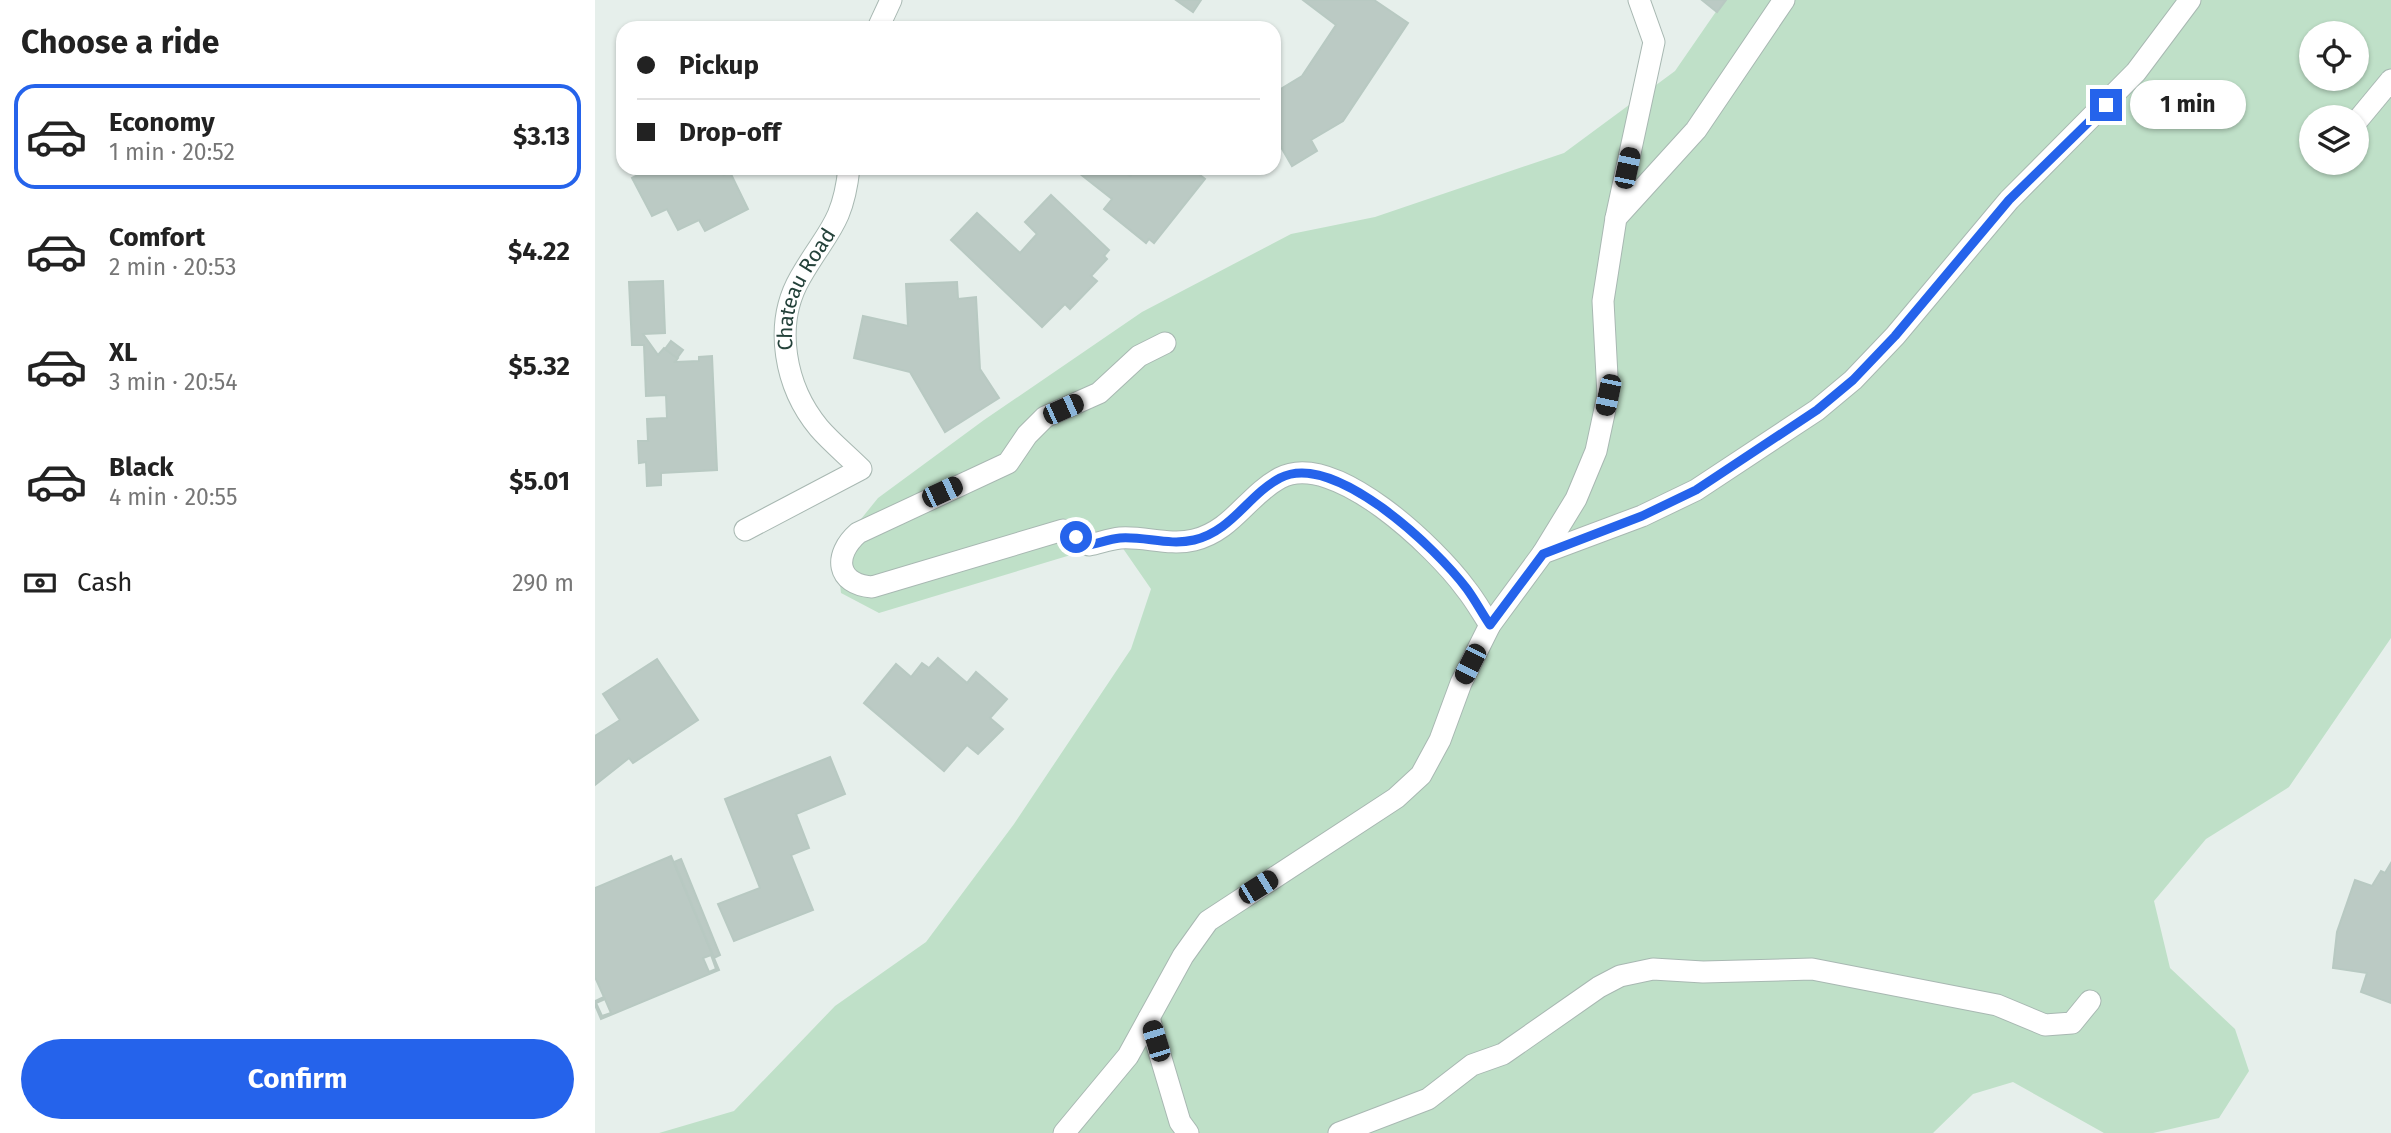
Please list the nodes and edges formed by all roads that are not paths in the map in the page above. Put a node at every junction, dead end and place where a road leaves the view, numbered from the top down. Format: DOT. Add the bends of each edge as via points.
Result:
graph roads {
  1 [pos="891,0"];
  2 [pos="1639,0"];
  3 [pos="1784,0"];
  4 [pos="2190,0"];
  5 [pos="881,21"];
  6 [pos="2391,80"];
  7 [pos="2369,107"];
  8 [pos="848,175"];
  9 [pos="1616,218"];
  10 [pos="1165,343"];
  11 [pos="745,530"];
  12 [pos="1543,554"];
  13 [pos="1490,625"];
  14 [pos="2090,1001"];
  15 [pos="1149,1018"];
  16 [pos="1064,1133"];
  17 [pos="1188,1133"];
  18 [pos="1339,1133"];
  1 -- 5 [label="street"];
  2 -- 9 [label="street" via="1654,42"];
  3 -- 9 [label="street" via="1696,130"];
  4 -- 12 [label="street" via="2129,80 2009,200 1895,336 1844,387 1696,490"];
  6 -- 7 [label="street"];
  8 -- 11 [label="street, Chateau Road" via="837,222 800,278 787,309 785,339 799,399 818,428 861,469"];
  9 -- 12 [label="street" via="1603,301 1608,395 1601,429 1576,499"];
  10 -- 13 [label="street" via="1139,356 1099,393 1045,417 1008,463 857,533 845,545 843,573 856,585 872,587 1063,530 1089,545 1122,538 1194,540 1223,528 1281,478 1313,472 1336,478 1392,516 1466,589"];
  12 -- 13 [label="street"];
  13 -- 15 [label="street" via="1421,775 1396,798 1208,922"];
  14 -- 18 [label="street" via="2072,1023 2045,1025 1997,1005 1824,971 1653,969 1620,975 1599,986 1503,1054 1472,1065 1428,1099"];
  15 -- 16 [label="street" via="1128,1056"];
  15 -- 17 [label="street" via="1180,1122"];
}
